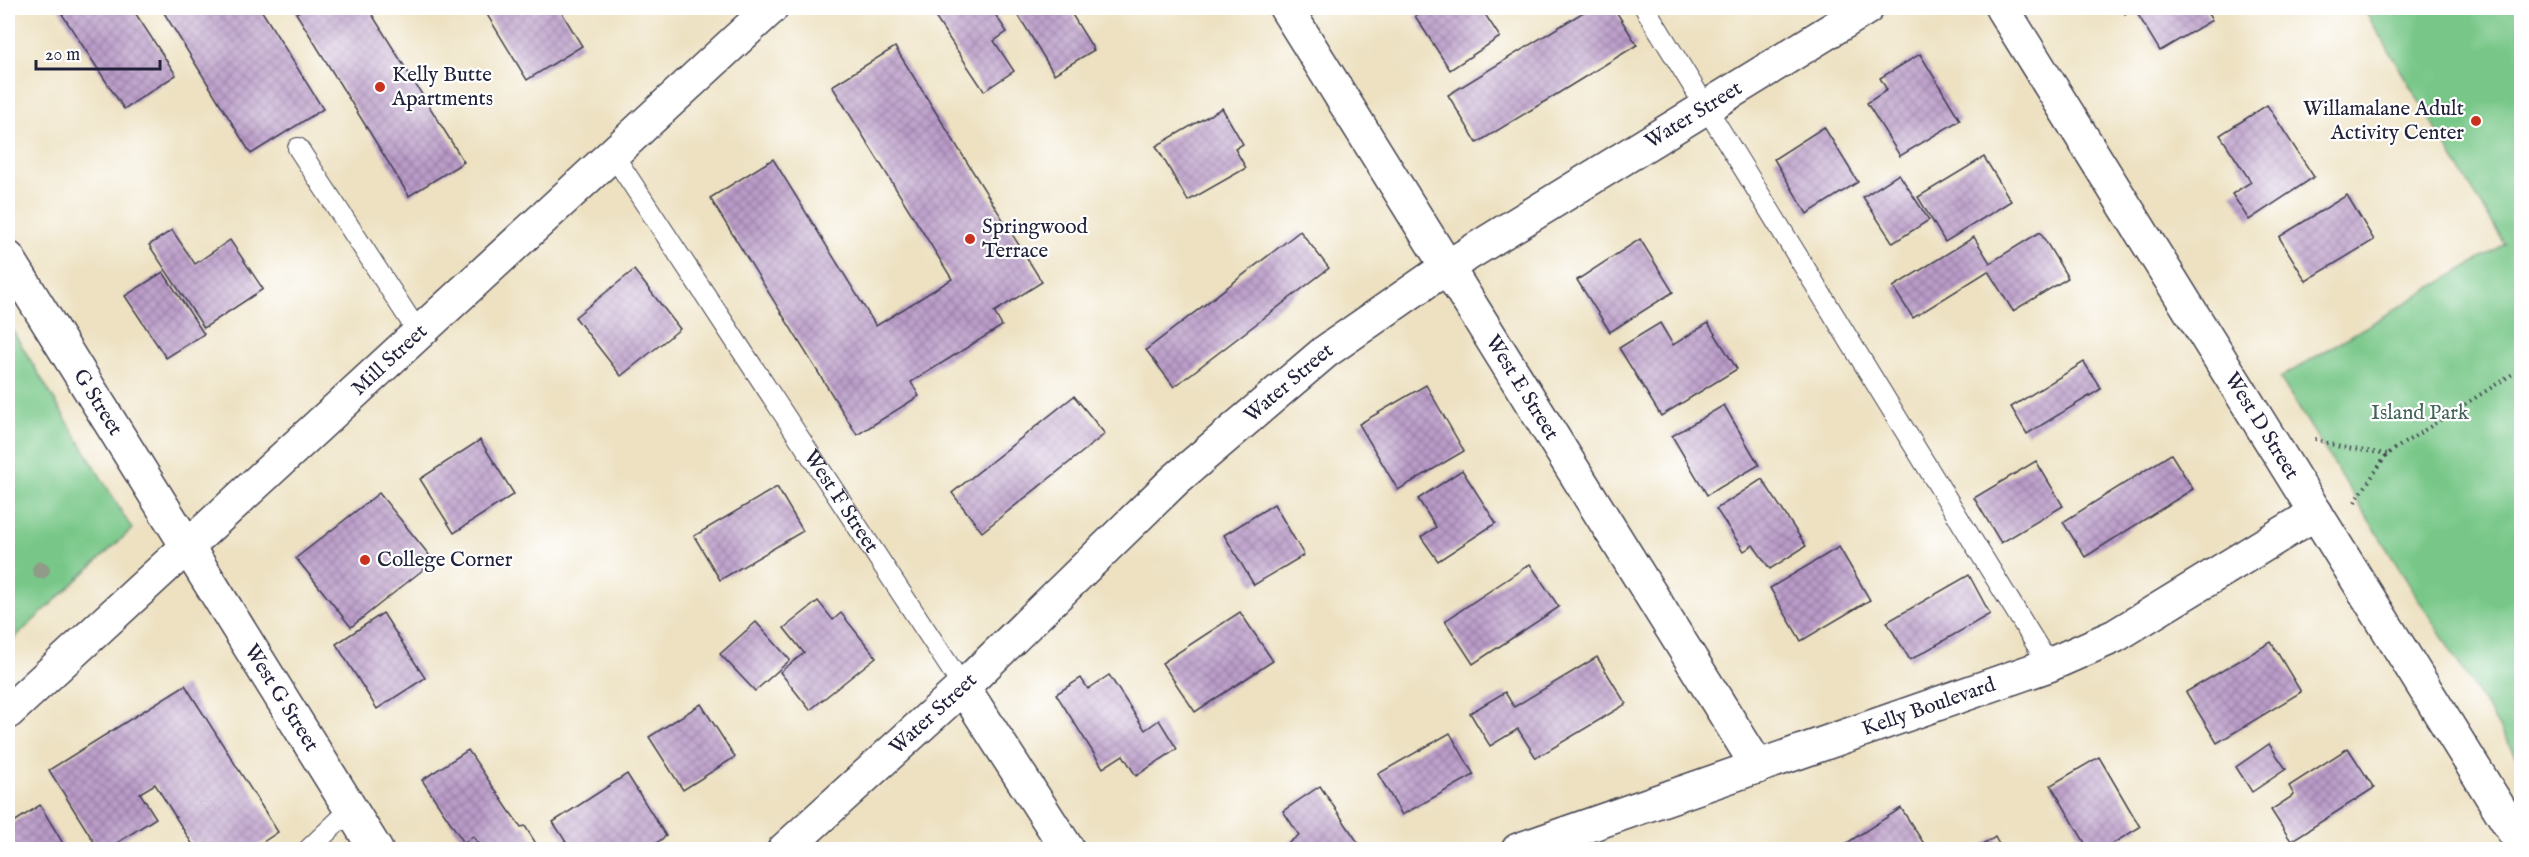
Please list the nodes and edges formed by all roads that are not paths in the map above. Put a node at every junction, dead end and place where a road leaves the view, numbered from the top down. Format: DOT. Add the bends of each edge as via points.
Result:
graph roads {
  1 [pos="771,8"];
  2 [pos="1286,8"];
  3 [pos="1645,8"];
  4 [pos="1867,8"];
  5 [pos="2002,8"];
  6 [pos="1706,106"];
  7 [pos="298,148"];
  8 [pos="612,153"];
  9 [pos="8,258"];
  10 [pos="1447,267"];
  11 [pos="418,332"];
  12 [pos="2316,513"];
  13 [pos="188,545"];
  14 [pos="2049,665"];
  15 [pos="963,687"];
  16 [pos="8,712"];
  17 [pos="1758,766"];
  18 [pos="351,809"];
  19 [pos="2522,845"];
  20 [pos="308,849"];
  21 [pos="376,849"];
  22 [pos="784,849"];
  23 [pos="1068,849"];
  24 [pos="1518,849"];
  1 -- 8 [label="street, Mill Street"];
  2 -- 10 [label="street, West E Street"];
  3 -- 6 [label="lane"];
  4 -- 6 [label="street, Water Street"];
  5 -- 12 [label="street, West D Street"];
  6 -- 10 [label="street, Water Street"];
  6 -- 14 [label="lane"];
  7 -- 11 [label="lane"];
  8 -- 11 [label="street, Mill Street"];
  8 -- 15 [label="lane, West F Street"];
  9 -- 13 [label="street, G Street"];
  10 -- 15 [label="street, Water Street" via="1325,352 1175,480"];
  10 -- 17 [label="street, West E Street"];
  11 -- 13 [label="street, Mill Street"];
  12 -- 14 [label="street, Kelly Boulevard" via="2115,636"];
  12 -- 19 [label="street, West D Street"];
  13 -- 16 [label="street, Mill Street"];
  13 -- 18 [label="street, West G Street"];
  14 -- 17 [label="street, Kelly Boulevard"];
  15 -- 22 [label="street, Water Street"];
  15 -- 23 [label="street, West F Street"];
  17 -- 24 [label="street, Kelly Boulevard"];
  18 -- 20 [label="lane"];
  18 -- 21 [label="street, West G Street"];
}
